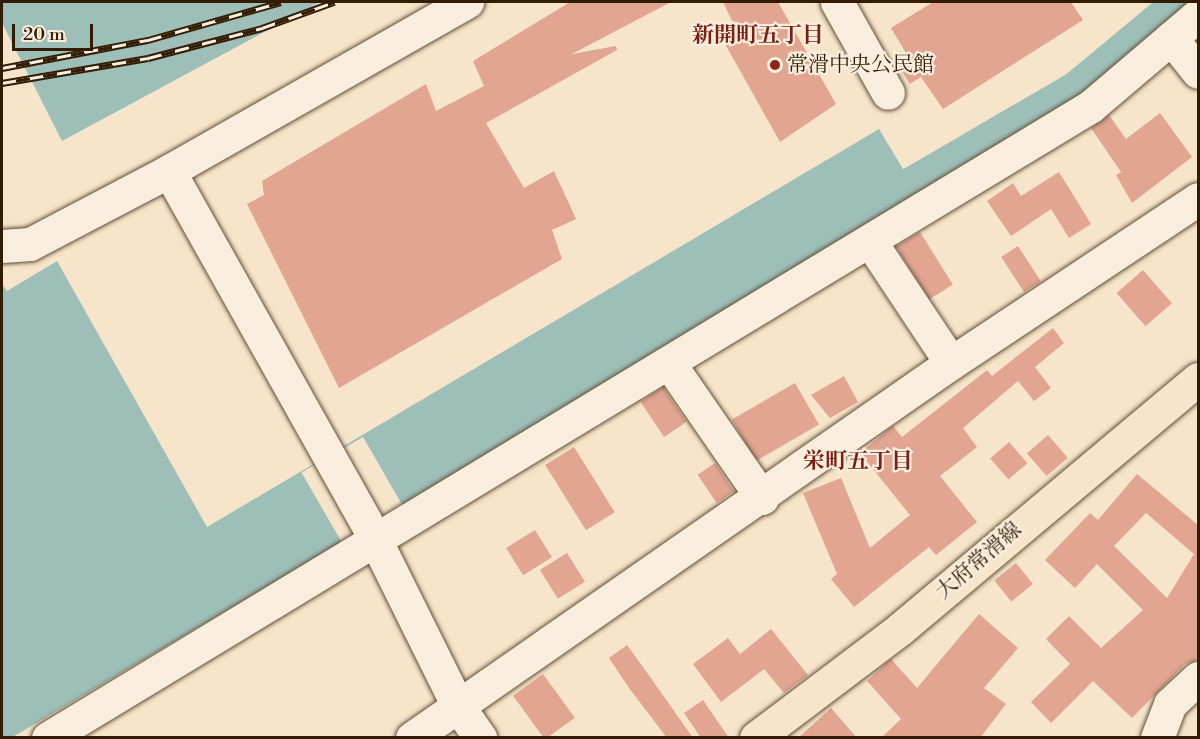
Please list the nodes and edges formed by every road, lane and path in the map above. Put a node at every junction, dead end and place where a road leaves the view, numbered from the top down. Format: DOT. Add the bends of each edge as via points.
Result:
graph roads {
  1 [pos="467,2"];
  2 [pos="837,2"];
  3 [pos="1198,15"];
  4 [pos="1171,38"];
  5 [pos="1198,72"];
  6 [pos="888,93"];
  7 [pos="169,171"];
  8 [pos="1198,199"];
  9 [pos="870,242"];
  10 [pos="2,246"];
  11 [pos="669,363"];
  12 [pos="951,363"];
  13 [pos="1198,379"];
  14 [pos="762,498"];
  15 [pos="374,535"];
  16 [pos="1198,678"];
  17 [pos="458,706"];
  18 [pos="48,738"];
  19 [pos="412,738"];
  20 [pos="480,738"];
  21 [pos="756,738"];
  22 [pos="1157,738"];
  1 -- 7 [label="street"];
  2 -- 6 [label="street"];
  3 -- 4 [label="street"];
  4 -- 5 [label="street"];
  4 -- 9 [label="street" via="1091,106"];
  7 -- 10 [label="street" via="30,244"];
  7 -- 15 [label="street"];
  8 -- 12 [label="street"];
  9 -- 11 [label="street"];
  9 -- 12 [label="street"];
  11 -- 14 [label="street"];
  11 -- 15 [label="street"];
  12 -- 14 [label="street"];
  13 -- 21 [label="main road, 大府常滑線" via="900,629"];
  14 -- 17 [label="street"];
  15 -- 17 [label="street"];
  15 -- 18 [label="street"];
  16 -- 22 [label="street" via="1170,704"];
  17 -- 19 [label="street"];
  17 -- 20 [label="street"];
}
